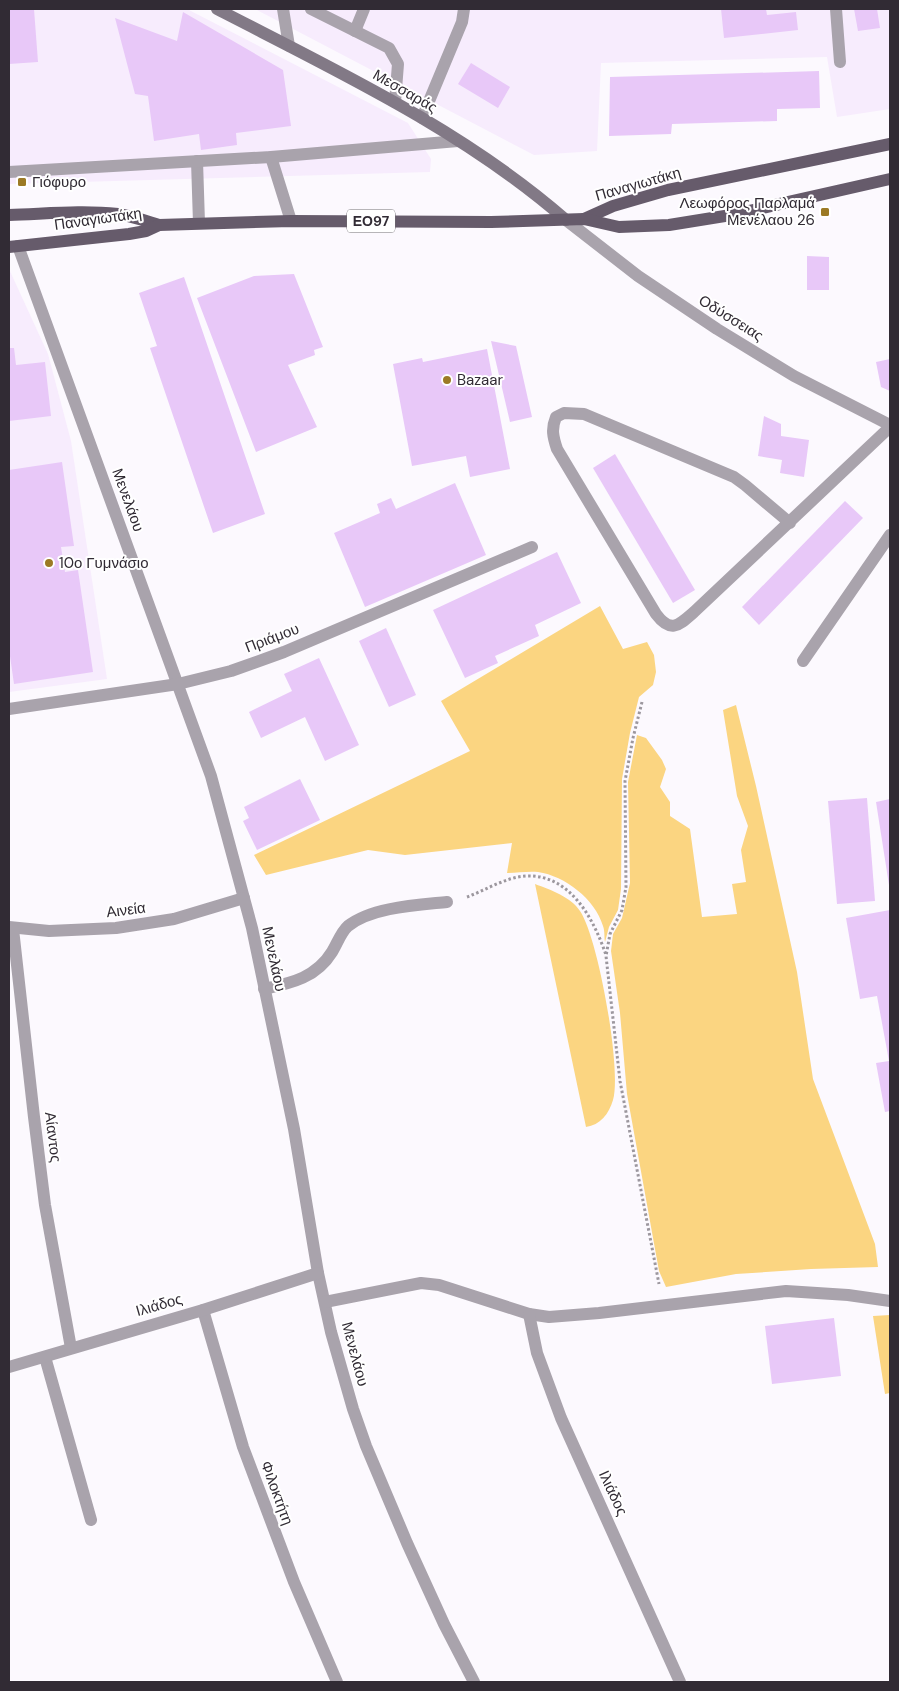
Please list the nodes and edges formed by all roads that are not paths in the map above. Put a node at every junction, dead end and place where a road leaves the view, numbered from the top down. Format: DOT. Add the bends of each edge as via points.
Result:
graph roads {
  1 [pos="216,9"];
  2 [pos="283,9"];
  3 [pos="311,9"];
  4 [pos="364,9"];
  5 [pos="464,9"];
  6 [pos="836,9"];
  7 [pos="355,31"];
  8 [pos="289,46"];
  9 [pos="840,62"];
  10 [pos="395,102"];
  11 [pos="422,118"];
  12 [pos="458,141"];
  13 [pos="890,144"];
  14 [pos="271,157"];
  15 [pos="197,161"];
  16 [pos="9,172"];
  17 [pos="890,179"];
  18 [pos="9,215"];
  19 [pos="584,219"];
  20 [pos="566,220"];
  21 [pos="290,221"];
  22 [pos="199,223"];
  23 [pos="159,225"];
  24 [pos="13,246"];
  25 [pos="890,426"];
  26 [pos="790,523"];
  27 [pos="890,536"];
  28 [pos="532,547"];
  29 [pos="803,661"];
  30 [pos="178,684"];
  31 [pos="9,709"];
  32 [pos="244,898"];
  33 [pos="447,902"];
  34 [pos="11,928"];
  35 [pos="264,988"];
  36 [pos="318,1273"];
  37 [pos="890,1301"];
  38 [pos="325,1302"];
  39 [pos="203,1310"];
  40 [pos="529,1314"];
  41 [pos="71,1348"];
  42 [pos="45,1357"];
  43 [pos="9,1367"];
  44 [pos="91,1520"];
  45 [pos="337,1682"];
  46 [pos="474,1682"];
  47 [pos="680,1682"];
  1 -- 8 [label="street, Μεσσαράς"];
  2 -- 8 [label="street"];
  3 -- 7 [label="street"];
  4 -- 7 [label="street"];
  5 -- 11 [label="street" via="462,22"];
  6 -- 9 [label="street"];
  7 -- 10 [label="street" via="389,48 394,55 398,64"];
  8 -- 10 [label="street, Μεσσαράς"];
  10 -- 11 [label="street, Μεσσαράς"];
  11 -- 12 [label="street, Μεσσαράς"];
  12 -- 14 [label="street"];
  12 -- 20 [label="street, Μεσσαράς" via="531,190"];
  13 -- 19 [label="main road, Παναγιωτάκη / ΕΟ97" via="668,190 613,206"];
  14 -- 15 [label="street"];
  14 -- 21 [label="street"];
  15 -- 16 [label="street"];
  15 -- 22 [label="street"];
  17 -- 19 [label="main road, Παναγιωτάκη / ΕΟ97" via="731,215 669,225 619,226"];
  18 -- 23 [label="main road, Παναγιωτάκη / ΕΟ97" via="120,214"];
  19 -- 20 [label="main road, ΕΟ97"];
  20 -- 21 [label="main road, ΕΟ97"];
  20 -- 25 [label="street, Οδύσσειας" via="638,276 717,329 794,376"];
  21 -- 22 [label="main road, ΕΟ97"];
  22 -- 23 [label="main road, ΕΟ97"];
  23 -- 24 [label="main road, Παναγιωτάκη / ΕΟ97" via="129,234"];
  24 -- 30 [label="street, Μενελάου"];
  25 -- 26 [label="street"];
  26 -- 26 [label="street" via="694,612 677,625 665,625 557,449 552,426 556,417 564,412 584,414 720,471 745,485"];
  27 -- 29 [label="street"];
  28 -- 30 [label="street, Πριάμου" via="267,658 205,679"];
  30 -- 31 [label="street, Πριάμου"];
  30 -- 32 [label="street, Μενελάου" via="211,776"];
  32 -- 34 [label="street, Αινεία" via="174,919 116,928 49,931"];
  32 -- 35 [label="street, Μενελάου"];
  33 -- 35 [label="street" via="399,908 358,920 346,927 331,954 311,974"];
  34 -- 41 [label="street, Αίαντος" via="45,1205"];
  35 -- 36 [label="street, Μενελάου" via="294,1129"];
  36 -- 38 [label="street, Μενελάου"];
  36 -- 39 [label="street, Ιλιάδος"];
  37 -- 40 [label="street" via="786,1291 570,1316"];
  38 -- 40 [label="street" via="430,1283"];
  38 -- 46 [label="street, Μενελάου" via="340,1367 366,1446 444,1624"];
  39 -- 41 [label="street, Ιλιάδος"];
  39 -- 45 [label="street, Φιλοκτήτη" via="250,1466 294,1582"];
  40 -- 47 [label="street, Ιλιάδος" via="538,1353 561,1418"];
  41 -- 42 [label="street, Ιλιάδος"];
  42 -- 43 [label="street, Ιλιάδος"];
  42 -- 44 [label="street"];
}
